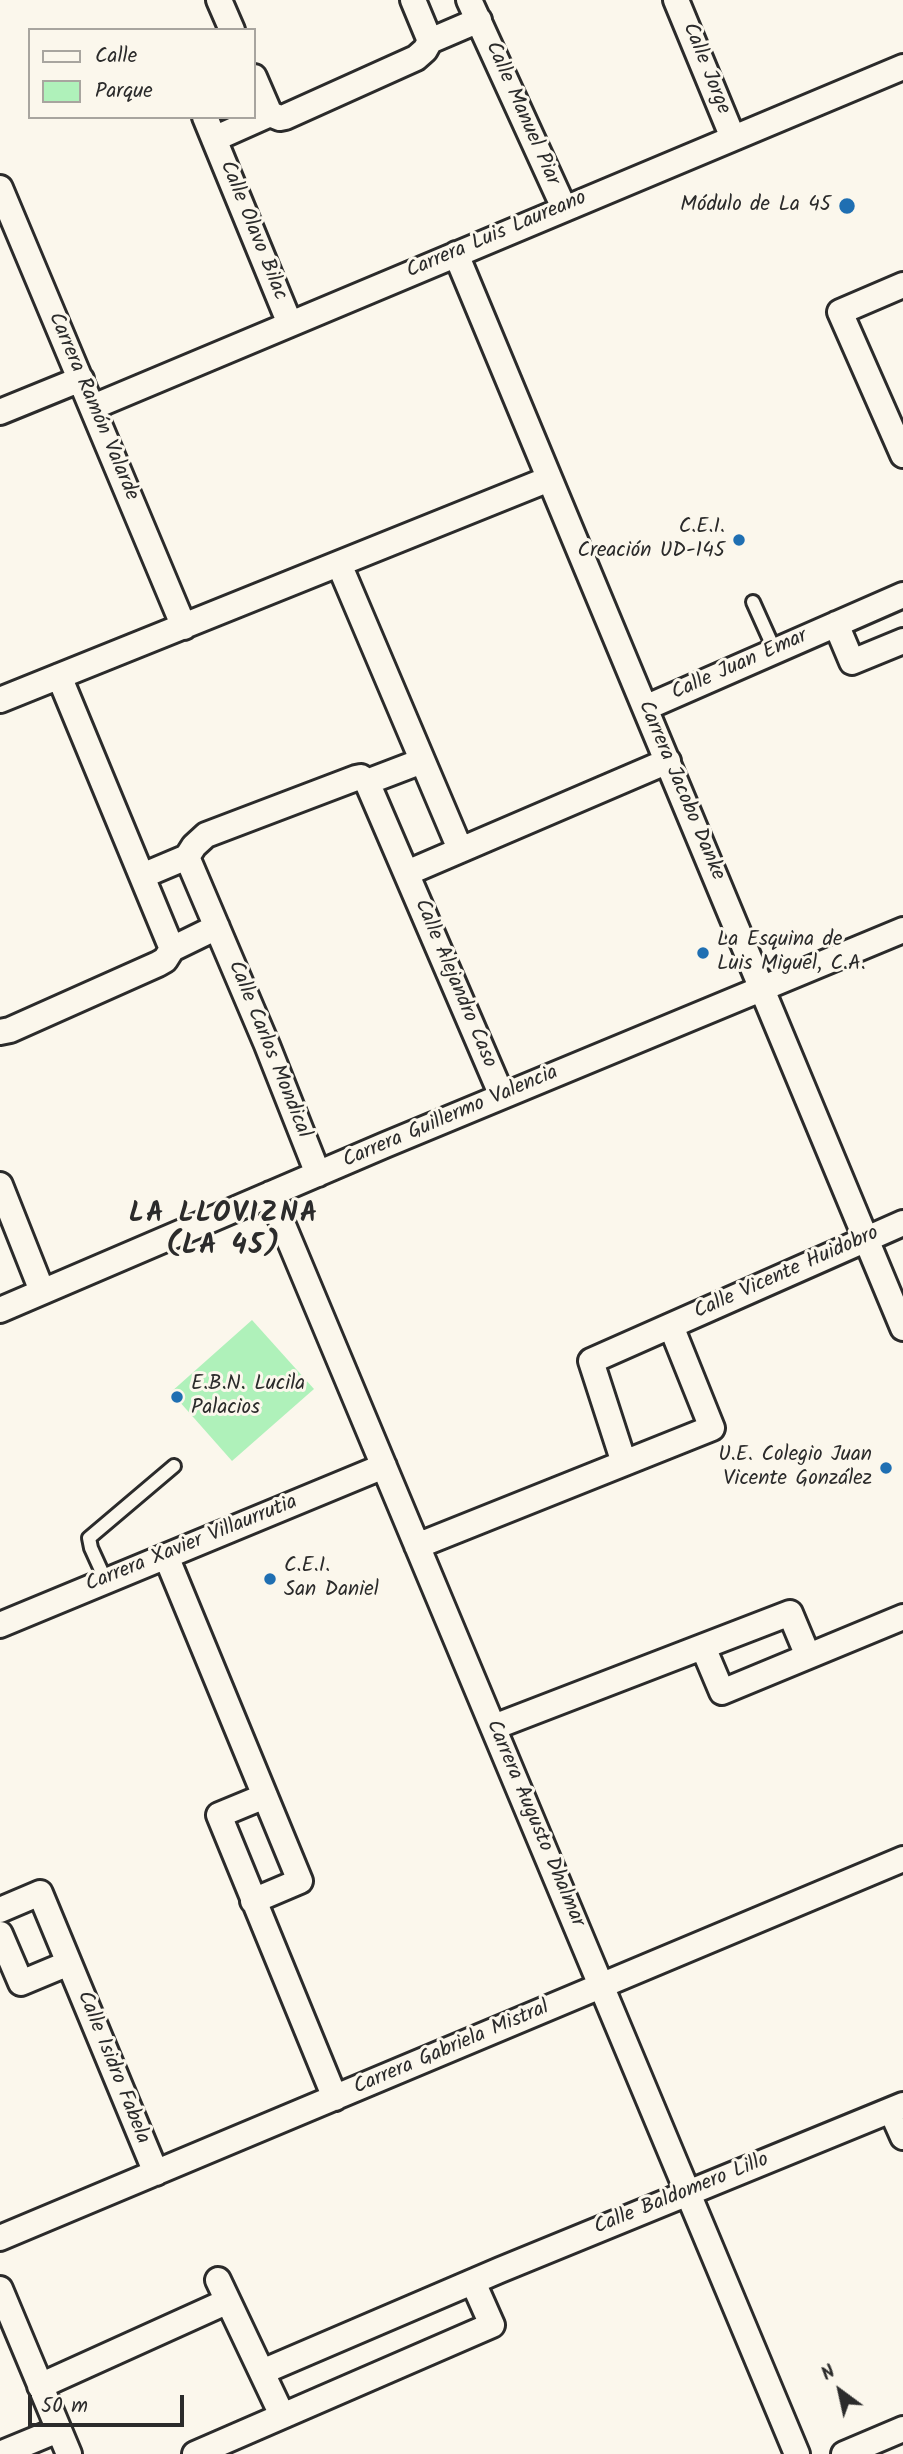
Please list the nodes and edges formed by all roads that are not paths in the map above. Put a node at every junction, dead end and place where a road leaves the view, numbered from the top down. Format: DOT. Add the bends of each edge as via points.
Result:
graph roads {
  1 [pos="219,0"];
  2 [pos="413,0"];
  3 [pos="676,0"];
  4 [pos="474,10"];
  5 [pos="231,28"];
  6 [pos="430,41"];
  7 [pos="903,67"];
  8 [pos="256,82"];
  9 [pos="270,114"];
  10 [pos="256,117"];
  11 [pos="248,119"];
  12 [pos="209,128"];
  13 [pos="733,138"];
  14 [pos="1,193"];
  15 [pos="564,208"];
  16 [pos="456,254"];
  17 [pos="903,285"];
  18 [pos="290,324"];
  19 [pos="81,379"];
  20 [pos="93,407"];
  21 [pos="0,412"];
  22 [pos="903,455"];
  23 [pos="549,479"];
  24 [pos="339,564"];
  25 [pos="903,594"];
  26 [pos="753,602"];
  27 [pos="835,624"];
  28 [pos="184,627"];
  29 [pos="903,641"];
  30 [pos="775,651"];
  31 [pos="59,677"];
  32 [pos="0,700"];
  33 [pos="645,708"];
  34 [pos="422,761"];
  35 [pos="667,761"];
  36 [pos="367,782"];
  37 [pos="460,849"];
  38 [pos="187,857"];
  39 [pos="407,873"];
  40 [pos="142,876"];
  41 [pos="217,927"];
  42 [pos="903,930"];
  43 [pos="172,949"];
  44 [pos="762,988"];
  45 [pos="0,1032"];
  46 [pos="502,1096"];
  47 [pos="318,1174"];
  48 [pos="0,1185"];
  49 [pos="270,1194"];
  50 [pos="903,1223"];
  51 [pos="866,1239"];
  52 [pos="42,1291"];
  53 [pos="0,1310"];
  54 [pos="671,1326"];
  55 [pos="903,1328"];
  56 [pos="624,1463"];
  57 [pos="174,1466"];
  58 [pos="384,1466"];
  59 [pos="417,1546"];
  60 [pos="166,1556"];
  61 [pos="106,1581"];
  62 [pos="903,1618"];
  63 [pos="0,1625"];
  64 [pos="704,1647"];
  65 [pos="808,1656"];
  66 [pos="494,1727"];
  67 [pos="265,1796"];
  68 [pos="903,1859"];
  69 [pos="253,1901"];
  70 [pos="0,1910"];
  71 [pos="0,1934"];
  72 [pos="69,1963"];
  73 [pos="602,1985"];
  74 [pos="335,2098"];
  75 [pos="897,2107"];
  76 [pos="903,2137"];
  77 [pos="156,2173"];
  78 [pos="688,2192"];
  79 [pos="0,2238"];
  80 [pos="473,2282"];
  81 [pos="0,2289"];
  82 [pos="262,2372"];
  83 [pos="40,2386"];
  84 [pos="282,2415"];
  85 [pos="903,2428"];
  86 [pos="58,2430"];
  87 [pos="0,2454"];
  88 [pos="69,2454"];
  89 [pos="195,2454"];
  90 [pos="797,2454"];
  91 [pos="844,2454"];
  1 -- 5 [label="street"];
  2 -- 6 [label="street"];
  3 -- 13 [label="street, Calle Jorge"];
  4 -- 6 [label="street, Calle Manuel Piar"];
  4 -- 15 [label="street, Calle Manuel Piar"];
  6 -- 9 [label="street, Calle Manuel Piar" via="419,56 404,64 285,117"];
  7 -- 13 [label="street, Carrera Luis Laureano"];
  8 -- 9 [label="street"];
  9 -- 10 [label="street, Calle Olavo Bilac"];
  11 -- 12 [label="street, Calle Olavo Bilac"];
  12 -- 18 [label="street, Calle Olavo Bilac"];
  13 -- 15 [label="street, Carrera Luis Laureano"];
  14 -- 19 [label="street, Carrera Ramón Valarde"];
  15 -- 16 [label="street, Carrera Luis Laureano"];
  16 -- 18 [label="street, Carrera Luis Laureano"];
  16 -- 23 [label="street, Carrera Jacobo Danke"];
  17 -- 22 [label="street" via="840,312"];
  18 -- 20 [label="street, Carrera Luis Laureano"];
  19 -- 20 [label="street, Carrera Ramón Valarde"];
  19 -- 21 [label="street"];
  20 -- 28 [label="street, Carrera Ramón Valarde"];
  23 -- 24 [label="street"];
  23 -- 33 [label="street, Carrera Jacobo Danke"];
  24 -- 28 [label="street"];
  24 -- 34 [label="street"];
  25 -- 27 [label="street, Calle Juan Emar"];
  26 -- 30 [label="lane"];
  27 -- 29 [label="street, Calle Juan Emar" via="852,662"];
  27 -- 30 [label="street, Calle Juan Emar"];
  28 -- 31 [label="street"];
  30 -- 33 [label="street, Calle Juan Emar"];
  31 -- 32 [label="street"];
  31 -- 40 [label="street"];
  33 -- 35 [label="street, Carrera Jacobo Danke"];
  34 -- 36 [label="street"];
  34 -- 37 [label="street"];
  35 -- 37 [label="street, Calle Alejandro Caso"];
  35 -- 44 [label="street, Carrera Jacobo Danke"];
  36 -- 38 [label="street" via="356,778 206,835"];
  36 -- 39 [label="street, Calle Alejandro Caso"];
  37 -- 39 [label="street, Calle Alejandro Caso"];
  38 -- 40 [label="street"];
  38 -- 41 [label="street, Calle Carlos Mondical"];
  39 -- 46 [label="street, Calle Alejandro Caso"];
  40 -- 43 [label="street"];
  41 -- 43 [label="street"];
  41 -- 47 [label="street, Calle Carlos Mondical"];
  42 -- 44 [label="street, Carrera Guillermo Valencia"];
  43 -- 45 [label="street" via="158,964"];
  44 -- 46 [label="street, Carrera Guillermo Valencia"];
  44 -- 51 [label="street, Carrera Jacobo Danke"];
  46 -- 47 [label="street, Carrera Guillermo Valencia"];
  47 -- 49 [label="street, Carrera Guillermo Valencia"];
  48 -- 52 [label="street"];
  49 -- 52 [label="street, Carrera Guillermo Valencia"];
  49 -- 58 [label="street, Carrera Augusto Dhalmar"];
  50 -- 51 [label="street, Calle Vicente Huidobro"];
  51 -- 54 [label="street, Calle Vicente Huidobro"];
  51 -- 55 [label="street, Carrera Jacobo Danke"];
  52 -- 53 [label="street, Carrera Guillermo Valencia"];
  54 -- 56 [label="street, Calle Vicente Huidobro" via="591,1361"];
  54 -- 56 [label="street, Calle Vicente Huidobro" via="712,1428"];
  56 -- 59 [label="street, Calle Vicente Huidobro"];
  57 -- 61 [label="lane" via="89,1538"];
  58 -- 59 [label="street, Carrera Augusto Dhalmar"];
  58 -- 60 [label="street, Carrera Xavier Villaurrutia"];
  59 -- 66 [label="street, Carrera Augusto Dhalmar"];
  60 -- 61 [label="street, Carrera Xavier Villaurrutia"];
  60 -- 67 [label="street"];
  61 -- 63 [label="street, Carrera Xavier Villaurrutia"];
  62 -- 65 [label="street"];
  64 -- 65 [label="street" via="790,1613"];
  64 -- 65 [label="street" via="722,1692"];
  64 -- 66 [label="street"];
  66 -- 73 [label="street, Carrera Augusto Dhalmar"];
  67 -- 69 [label="street" via="219,1815"];
  67 -- 69 [label="street" via="300,1881"];
  68 -- 73 [label="street, Carrera Gabriela Mistral"];
  69 -- 74 [label="street"];
  70 -- 72 [label="street, Calle Isidro Fabela" via="40,1893"];
  71 -- 72 [label="street" via="21,1983"];
  72 -- 77 [label="street, Calle Isidro Fabela"];
  73 -- 74 [label="street, Carrera Gabriela Mistral"];
  73 -- 78 [label="street, Carrera Augusto Dhalmar"];
  74 -- 77 [label="street, Carrera Gabriela Mistral"];
  75 -- 76 [label="street, Calle Baldomero Lillo"];
  75 -- 78 [label="street, Calle Baldomero Lillo"];
  77 -- 79 [label="street, Carrera Gabriela Mistral"];
  78 -- 80 [label="street, Calle Baldomero Lillo"];
  78 -- 90 [label="street, Carrera Augusto Dhalmar"];
  80 -- 82 [label="street, Calle Baldomero Lillo"];
  80 -- 84 [label="street" via="492,2325"];
  81 -- 83 [label="street"];
  82 -- 83 [label="street" via="223,2290"];
  82 -- 84 [label="street"];
  83 -- 86 [label="street"];
  84 -- 89 [label="street"];
  85 -- 91 [label="street"];
  86 -- 87 [label="street"];
  86 -- 88 [label="street"];
}
